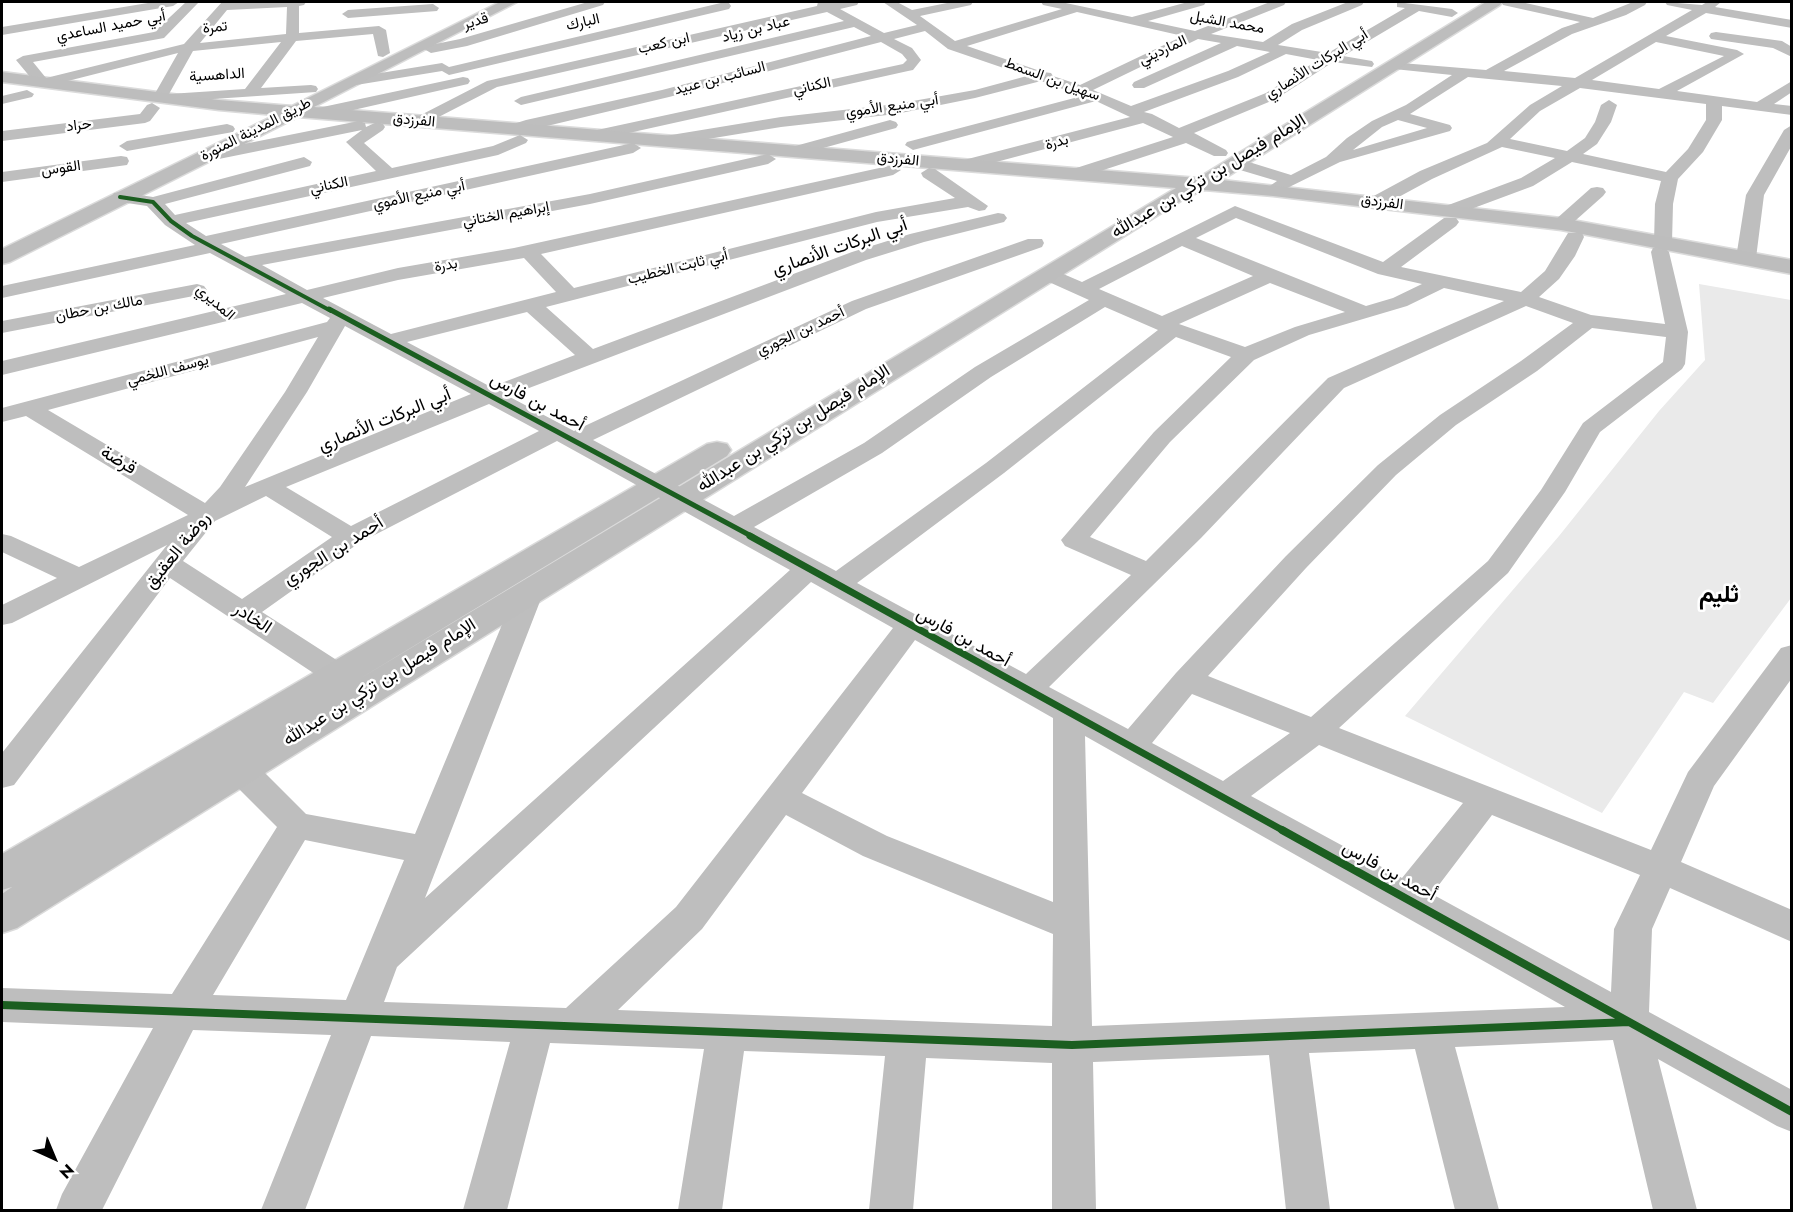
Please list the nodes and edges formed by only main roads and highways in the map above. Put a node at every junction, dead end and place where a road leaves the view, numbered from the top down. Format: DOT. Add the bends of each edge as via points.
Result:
graph roads {
  1 [pos="489,2"];
  2 [pos="510,2"];
  3 [pos="1480,9"];
  4 [pos="2,77"];
  5 [pos="311,89"];
  6 [pos="2,91"];
  7 [pos="199,102"];
  8 [pos="156,105"];
  9 [pos="283,113"];
  10 [pos="251,117"];
  11 [pos="517,134"];
  12 [pos="125,164"];
  13 [pos="927,167"];
  14 [pos="1176,188"];
  15 [pos="1449,217"];
  16 [pos="2,239"];
  17 [pos="1662,247"];
  18 [pos="2,257"];
  19 [pos="1791,267"];
  20 [pos="1791,278"];
  21 [pos="669,492"];
  22 [pos="2,874"];
  23 [pos="2,915"];
  1 -- 5 [label="main road, طريق المدينة المنورة" via="382,47"];
  2 -- 9 [label="main road, طريق المدينة المنورة" via="435,59 344,85"];
  3 -- 14 [label="main road, الإمام فيصل بن تركي بن عبدالله"];
  4 -- 8 [label="main road, الفرزدق"];
  5 -- 7 [label="main road" via="251,101"];
  5 -- 9 [label="main road, طريق المدينة المنورة"];
  6 -- 8 [label="main road, الفرزدق"];
  7 -- 8 [label="main road, الفرزدق"];
  7 -- 9 [label="main road, الفرزدق"];
  8 -- 10 [label="main road, الفرزدق"];
  9 -- 10 [label="main road, طريق المدينة المنورة"];
  9 -- 11 [label="main road, الفرزدق" via="420,121"];
  9 -- 11 [label="main road, الفرزدق" via="368,126"];
  9 -- 12 [label="main road, طريق المدينة المنورة" via="204,157"];
  10 -- 12 [label="main road, طريق المدينة المنورة"];
  11 -- 13 [label="main road, الفرزدق" via="597,135 794,151"];
  11 -- 13 [label="main road, الفرزدق" via="893,170"];
  12 -- 16 [label="main road, طريق المدينة المنورة"];
  12 -- 18 [label="main road, طريق المدينة المنورة"];
  13 -- 14 [label="main road, الفرزدق"];
  13 -- 14 [label="main road, الفرزدق" via="966,165 1076,174"];
  14 -- 15 [label="main road, الفرزدق" via="1323,207"];
  14 -- 15 [label="main road, الفرزدق" via="1281,185"];
  14 -- 21 [label="main road, الإمام فيصل بن تركي بن عبدالله" via="1045,257"];
  15 -- 17 [label="main road, الفرزدق" via="1568,230"];
  17 -- 19 [label="main road, الفرزدق"];
  17 -- 20 [label="main road, الفرزدق"];
  21 -- 22 [label="main road, الإمام فيصل بن تركي بن عبدالله" via="338,675"];
  21 -- 23 [label="main road, الإمام فيصل بن تركي بن عبدالله" via="530,591"];
}
